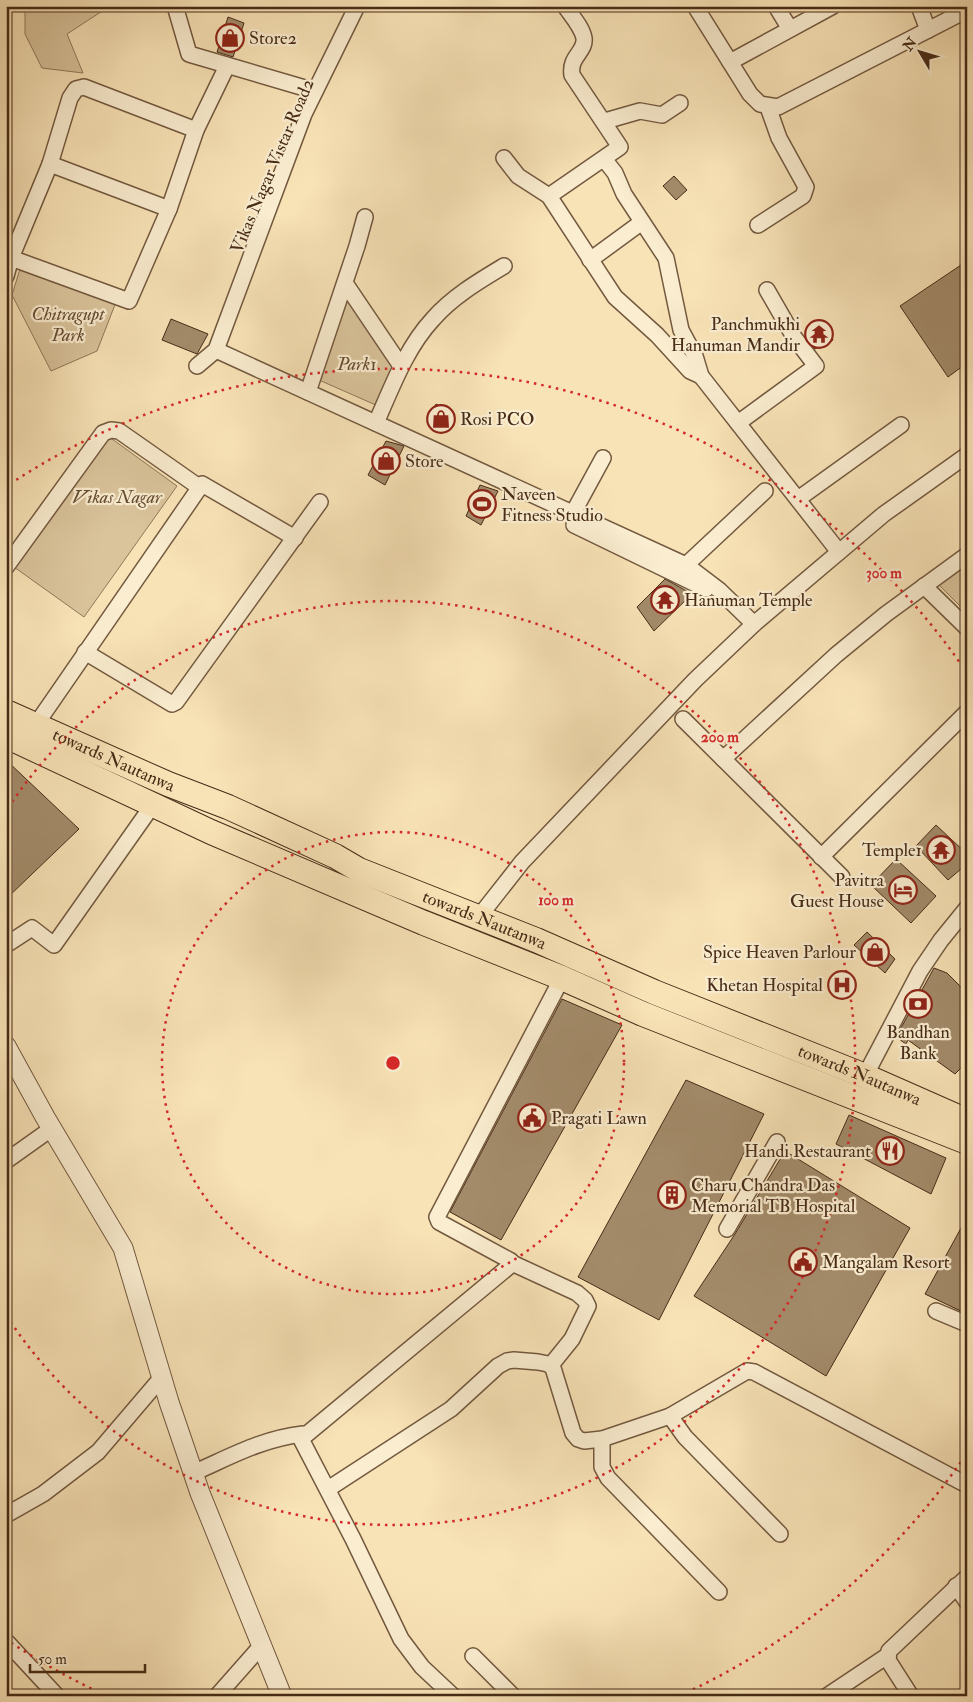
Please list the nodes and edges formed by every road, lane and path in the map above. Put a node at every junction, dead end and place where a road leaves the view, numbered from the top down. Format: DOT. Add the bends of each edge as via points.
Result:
graph roads {
  1 [pos="175,6"];
  2 [pos="358,6"];
  3 [pos="565,6"];
  4 [pos="695,6"];
  5 [pos="776,6"];
  6 [pos="833,6"];
  7 [pos="920,6"];
  8 [pos="967,10"];
  9 [pos="790,29"];
  10 [pos="928,30"];
  11 [pos="730,62"];
  12 [pos="227,66"];
  13 [pos="315,91"];
  14 [pos="680,103"];
  15 [pos="768,107"];
  16 [pos="605,121"];
  17 [pos="196,130"];
  18 [pos="504,158"];
  19 [pos="604,159"];
  20 [pos="50,164"];
  21 [pos="549,196"];
  22 [pos="169,209"];
  23 [pos="365,217"];
  24 [pos="642,222"];
  25 [pos="758,224"];
  26 [pos="9,254"];
  27 [pos="590,260"];
  28 [pos="504,266"];
  29 [pos="6,276"];
  30 [pos="345,283"];
  31 [pos="767,290"];
  32 [pos="218,345"];
  33 [pos="197,366"];
  34 [pos="401,366"];
  35 [pos="701,376"];
  36 [pos="308,392"];
  37 [pos="376,423"];
  38 [pos="738,423"];
  39 [pos="901,425"];
  40 [pos="967,455"];
  41 [pos="603,458"];
  42 [pos="200,487"];
  43 [pos="765,491"];
  44 [pos="798,499"];
  45 [pos="320,502"];
  46 [pos="573,513"];
  47 [pos="295,538"];
  48 [pos="839,552"];
  49 [pos="967,554"];
  50 [pos="686,565"];
  51 [pos="6,567"];
  52 [pos="924,586"];
  53 [pos="730,600"];
  54 [pos="754,624"];
  55 [pos="967,628"];
  56 [pos="85,652"];
  57 [pos="6,712"];
  58 [pos="967,712"];
  59 [pos="683,719"];
  60 [pos="36,726"];
  61 [pos="6,736"];
  62 [pos="723,759"];
  63 [pos="152,806"];
  64 [pos="821,856"];
  65 [pos="842,878"];
  66 [pos="967,908"];
  67 [pos="478,918"];
  68 [pos="6,945"];
  69 [pos="562,978"];
  70 [pos="6,1046"];
  71 [pos="865,1076"];
  72 [pos="967,1121"];
  73 [pos="52,1129"];
  74 [pos="777,1142"];
  75 [pos="967,1142"];
  76 [pos="6,1161"];
  77 [pos="727,1229"];
  78 [pos="512,1262"];
  79 [pos="936,1311"];
  80 [pos="967,1324"];
  81 [pos="551,1365"];
  82 [pos="162,1378"];
  83 [pos="670,1416"];
  84 [pos="304,1434"];
  85 [pos="602,1439"];
  86 [pos="193,1473"];
  87 [pos="967,1486"];
  88 [pos="328,1489"];
  89 [pos="6,1515"];
  90 [pos="780,1534"];
  91 [pos="961,1582"];
  92 [pos="719,1592"];
  93 [pos="967,1602"];
  94 [pos="6,1641"];
  95 [pos="262,1645"];
  96 [pos="473,1656"];
  97 [pos="887,1656"];
  98 [pos="57,1696"];
  99 [pos="217,1696"];
  100 [pos="282,1696"];
  101 [pos="453,1696"];
  102 [pos="513,1696"];
  103 [pos="828,1696"];
  104 [pos="911,1696"];
  1 -- 12 [label="street" via="189,54"];
  2 -- 13 [label="street"];
  2 -- 32 [label="street, Vikas Nagar Vistar Road2"];
  3 -- 16 [label="street" via="584,38 584,45 572,63 572,75"];
  4 -- 11 [label="street"];
  5 -- 9 [label="street"];
  6 -- 9 [label="street"];
  7 -- 10 [label="street"];
  8 -- 10 [label="street"];
  9 -- 11 [label="street"];
  10 -- 15 [label="street" via="786,104"];
  11 -- 15 [label="street" via="750,94"];
  12 -- 13 [label="street"];
  12 -- 17 [label="street"];
  13 -- 32 [label="street"];
  14 -- 16 [label="street" via="662,115 640,111"];
  15 -- 25 [label="street" via="779,138 806,188 802,196"];
  16 -- 19 [label="street" via="620,147"];
  17 -- 20 [label="street" via="84,87 76,89 70,98"];
  17 -- 22 [label="street"];
  18 -- 21 [label="street" via="518,176"];
  19 -- 21 [label="street"];
  19 -- 24 [label="street"];
  20 -- 22 [label="street"];
  20 -- 26 [label="street"];
  21 -- 27 [label="street"];
  22 -- 26 [label="street" via="129,302"];
  23 -- 30 [label="street"];
  24 -- 27 [label="street"];
  24 -- 35 [label="street" via="666,258 681,330"];
  26 -- 29 [label="street"];
  27 -- 35 [label="street" via="615,297 690,371"];
  28 -- 34 [label="street" via="453,300 434,317"];
  30 -- 34 [label="street"];
  30 -- 36 [label="street"];
  31 -- 38 [label="street" via="794,337 816,366"];
  32 -- 33 [label="street"];
  32 -- 36 [label="street"];
  32 -- 53 [label="street"];
  34 -- 37 [label="street"];
  35 -- 38 [label="street"];
  36 -- 37 [label="street"];
  37 -- 46 [label="street"];
  38 -- 44 [label="street"];
  39 -- 44 [label="street"];
  40 -- 48 [label="street" via="884,514"];
  41 -- 46 [label="street"];
  42 -- 47 [label="street" via="205,485"];
  42 -- 51 [label="street" via="111,430 104,433"];
  42 -- 56 [label="street"];
  43 -- 50 [label="street"];
  44 -- 48 [label="street"];
  45 -- 47 [label="street"];
  46 -- 50 [label="street"];
  47 -- 56 [label="street" via="174,704"];
  48 -- 54 [label="street"];
  49 -- 52 [label="street"];
  50 -- 53 [label="street"];
  52 -- 55 [label="street"];
  52 -- 62 [label="street" via="836,655"];
  53 -- 54 [label="street"];
  54 -- 67 [label="street" via="695,680 522,862"];
  56 -- 60 [label="street"];
  57 -- 60 [label="main road, towards Nautanwa"];
  58 -- 64 [label="street"];
  59 -- 62 [label="street"];
  60 -- 67 [label="main road, towards Nautanwa" via="228,807 360,870"];
  61 -- 63 [label="main road"];
  62 -- 64 [label="street"];
  63 -- 68 [label="street" via="54,945 32,928"];
  63 -- 69 [label="main road" via="432,927"];
  64 -- 65 [label="street"];
  66 -- 71 [label="street" via="920,971"];
  67 -- 71 [label="main road, towards Nautanwa"];
  69 -- 75 [label="main road" via="643,1014"];
  69 -- 78 [label="street" via="437,1217 439,1222"];
  70 -- 73 [label="street"];
  71 -- 72 [label="main road, towards Nautanwa"];
  73 -- 76 [label="street"];
  73 -- 82 [label="street" via="123,1248"];
  74 -- 77 [label="street"];
  78 -- 81 [label="street" via="577,1294 588,1306 572,1339"];
  78 -- 84 [label="street"];
  79 -- 80 [label="street"];
  81 -- 85 [label="street" via="574,1433 584,1442"];
  81 -- 88 [label="street" via="514,1360 498,1366 451,1409"];
  82 -- 86 [label="street"];
  82 -- 89 [label="street" via="98,1452 43,1494"];
  83 -- 85 [label="street"];
  83 -- 87 [label="street" via="740,1374 754,1372"];
  83 -- 90 [label="street" via="684,1436"];
  84 -- 86 [label="street" via="257,1443"];
  84 -- 88 [label="street" via="302,1444"];
  85 -- 92 [label="street" via="602,1467 608,1478"];
  86 -- 95 [label="street"];
  88 -- 101 [label="street" via="401,1639 422,1667"];
  91 -- 93 [label="street"];
  91 -- 97 [label="street"];
  94 -- 98 [label="street"];
  95 -- 99 [label="street"];
  95 -- 100 [label="street"];
  96 -- 102 [label="street"];
  97 -- 103 [label="street"];
  97 -- 104 [label="street"];
}
